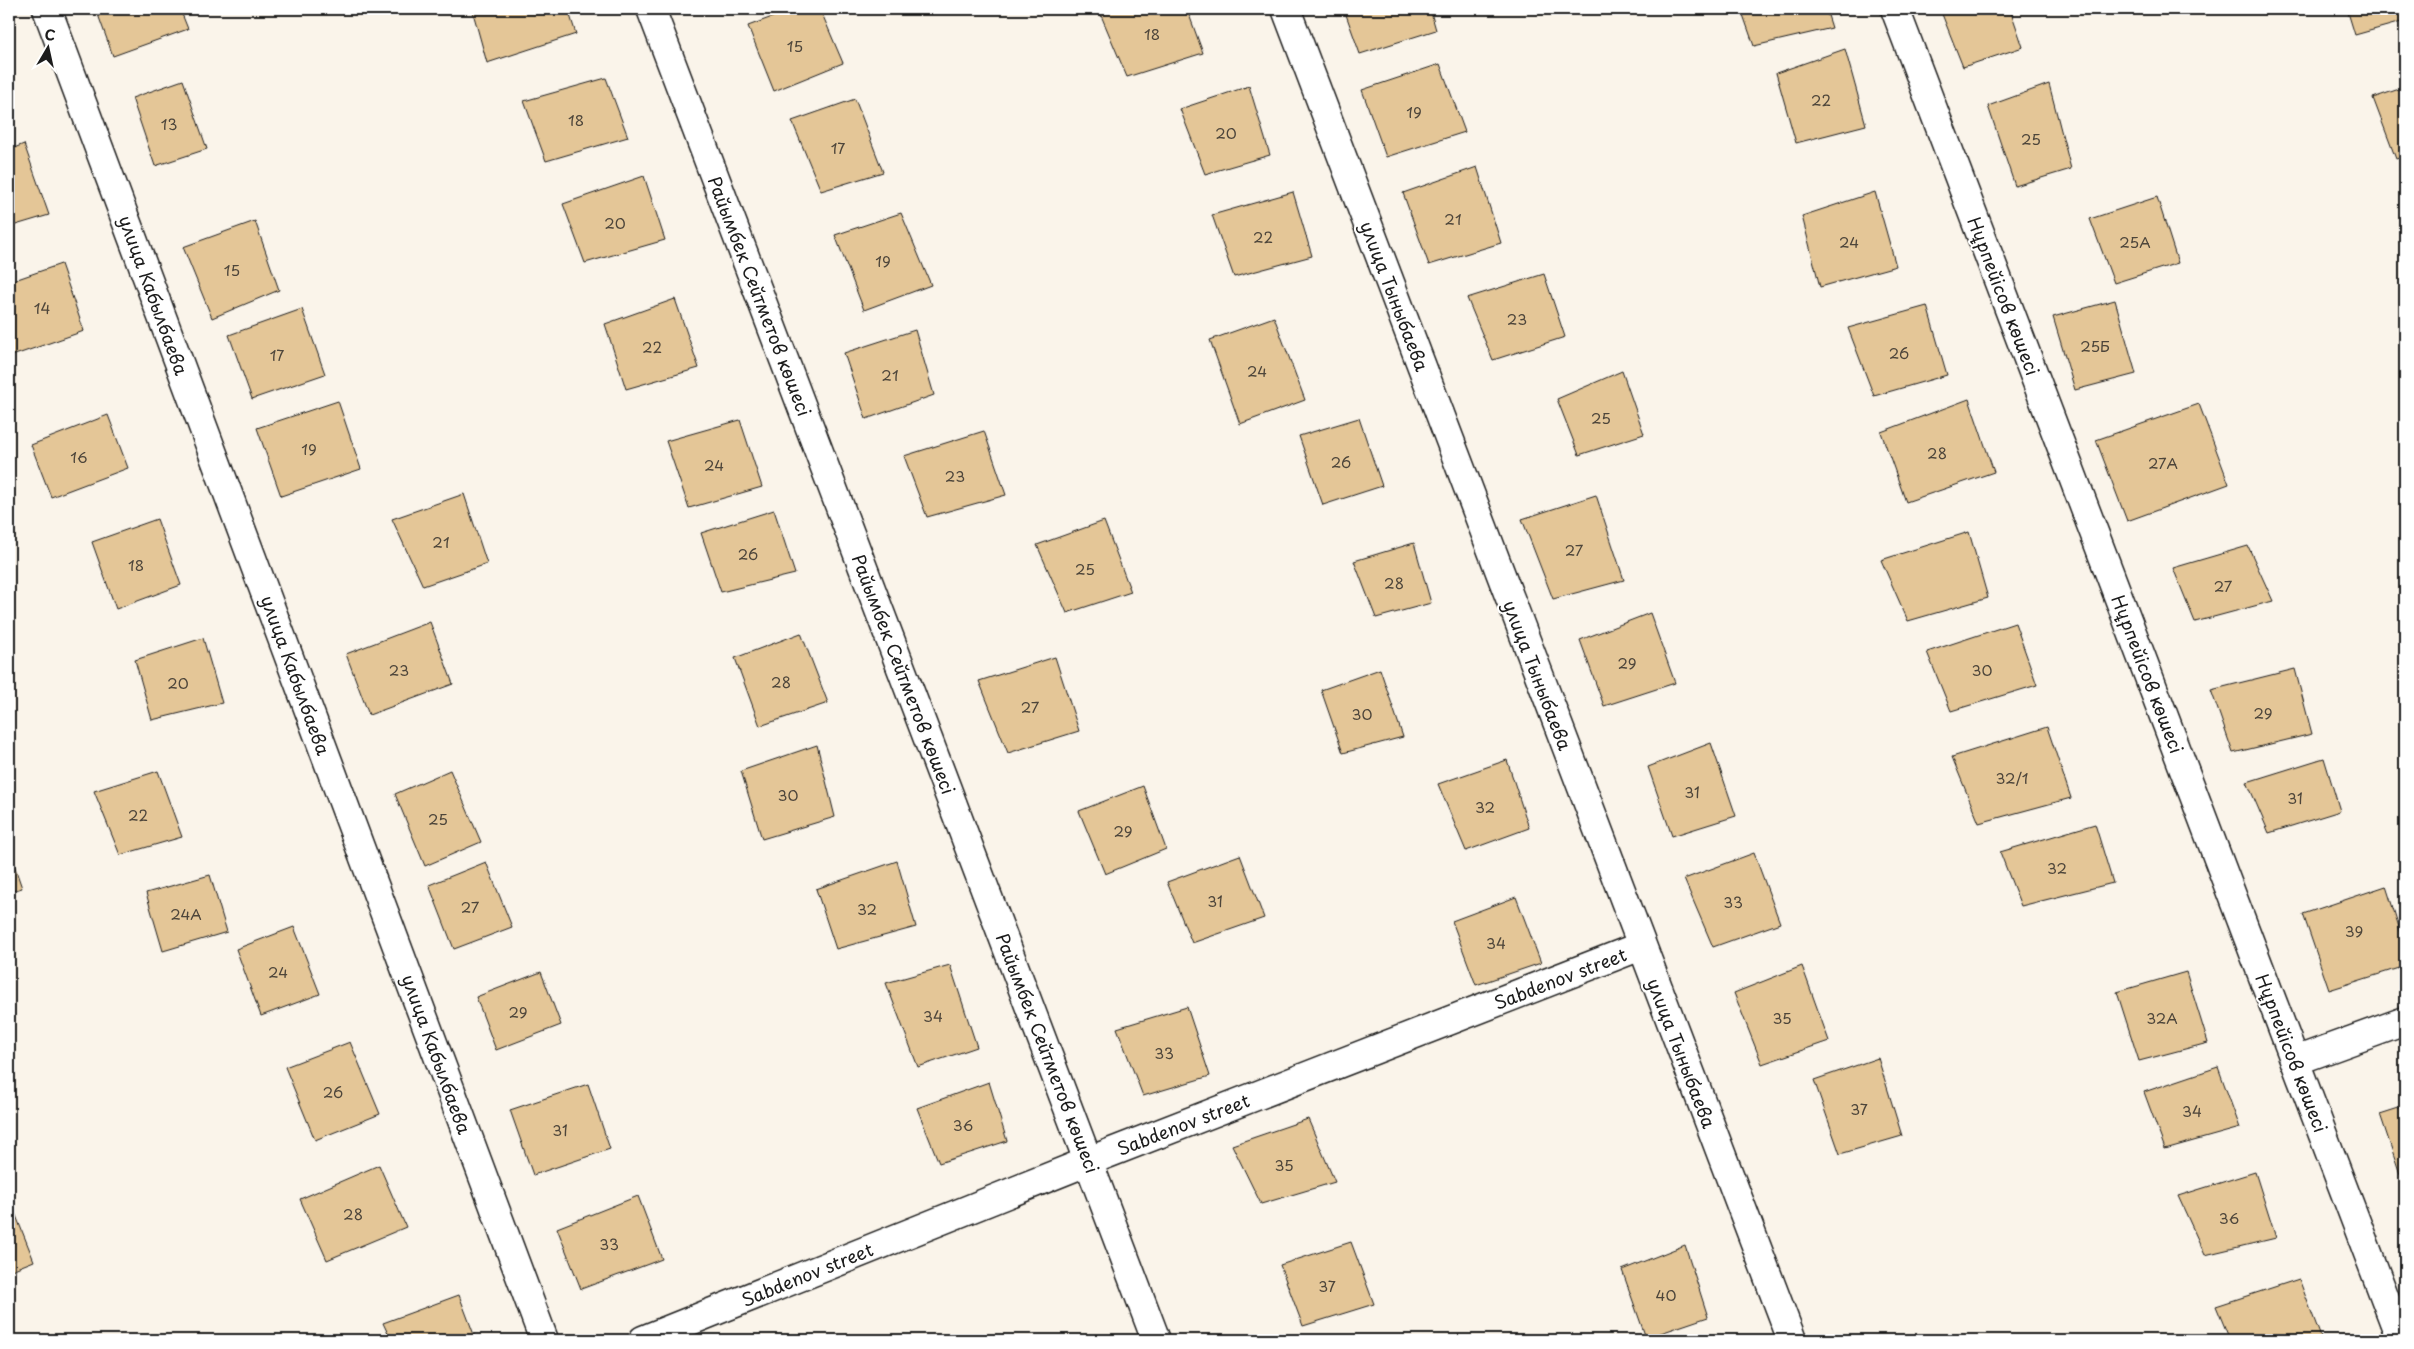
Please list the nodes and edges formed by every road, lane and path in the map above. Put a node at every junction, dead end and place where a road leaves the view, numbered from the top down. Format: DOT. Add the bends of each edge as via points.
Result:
graph roads {
  1 [pos="47,9"];
  2 [pos="651,9"];
  3 [pos="1286,9"];
  4 [pos="1895,9"];
  5 [pos="1641,946"];
  6 [pos="2405,1021"];
  7 [pos="2296,1061"];
  8 [pos="1088,1161"];
  9 [pos="544,1340"];
  10 [pos="643,1340"];
  11 [pos="1156,1340"];
  12 [pos="1792,1340"];
  13 [pos="2401,1340"];
  1 -- 9 [label="street, улица Кабылбаева"];
  2 -- 8 [label="street, Райымбек Сейтметов көшесі"];
  3 -- 5 [label="street, улица Тыныбаева"];
  4 -- 7 [label="street, Нұрпейісов көшесі"];
  5 -- 8 [label="street, Sabdenov street"];
  5 -- 12 [label="street, улица Тыныбаева"];
  6 -- 7 [label="street"];
  7 -- 13 [label="street, Нұрпейісов көшесі"];
  8 -- 10 [label="street, Sabdenov street"];
  8 -- 11 [label="street, Райымбек Сейтметов көшесі"];
}
